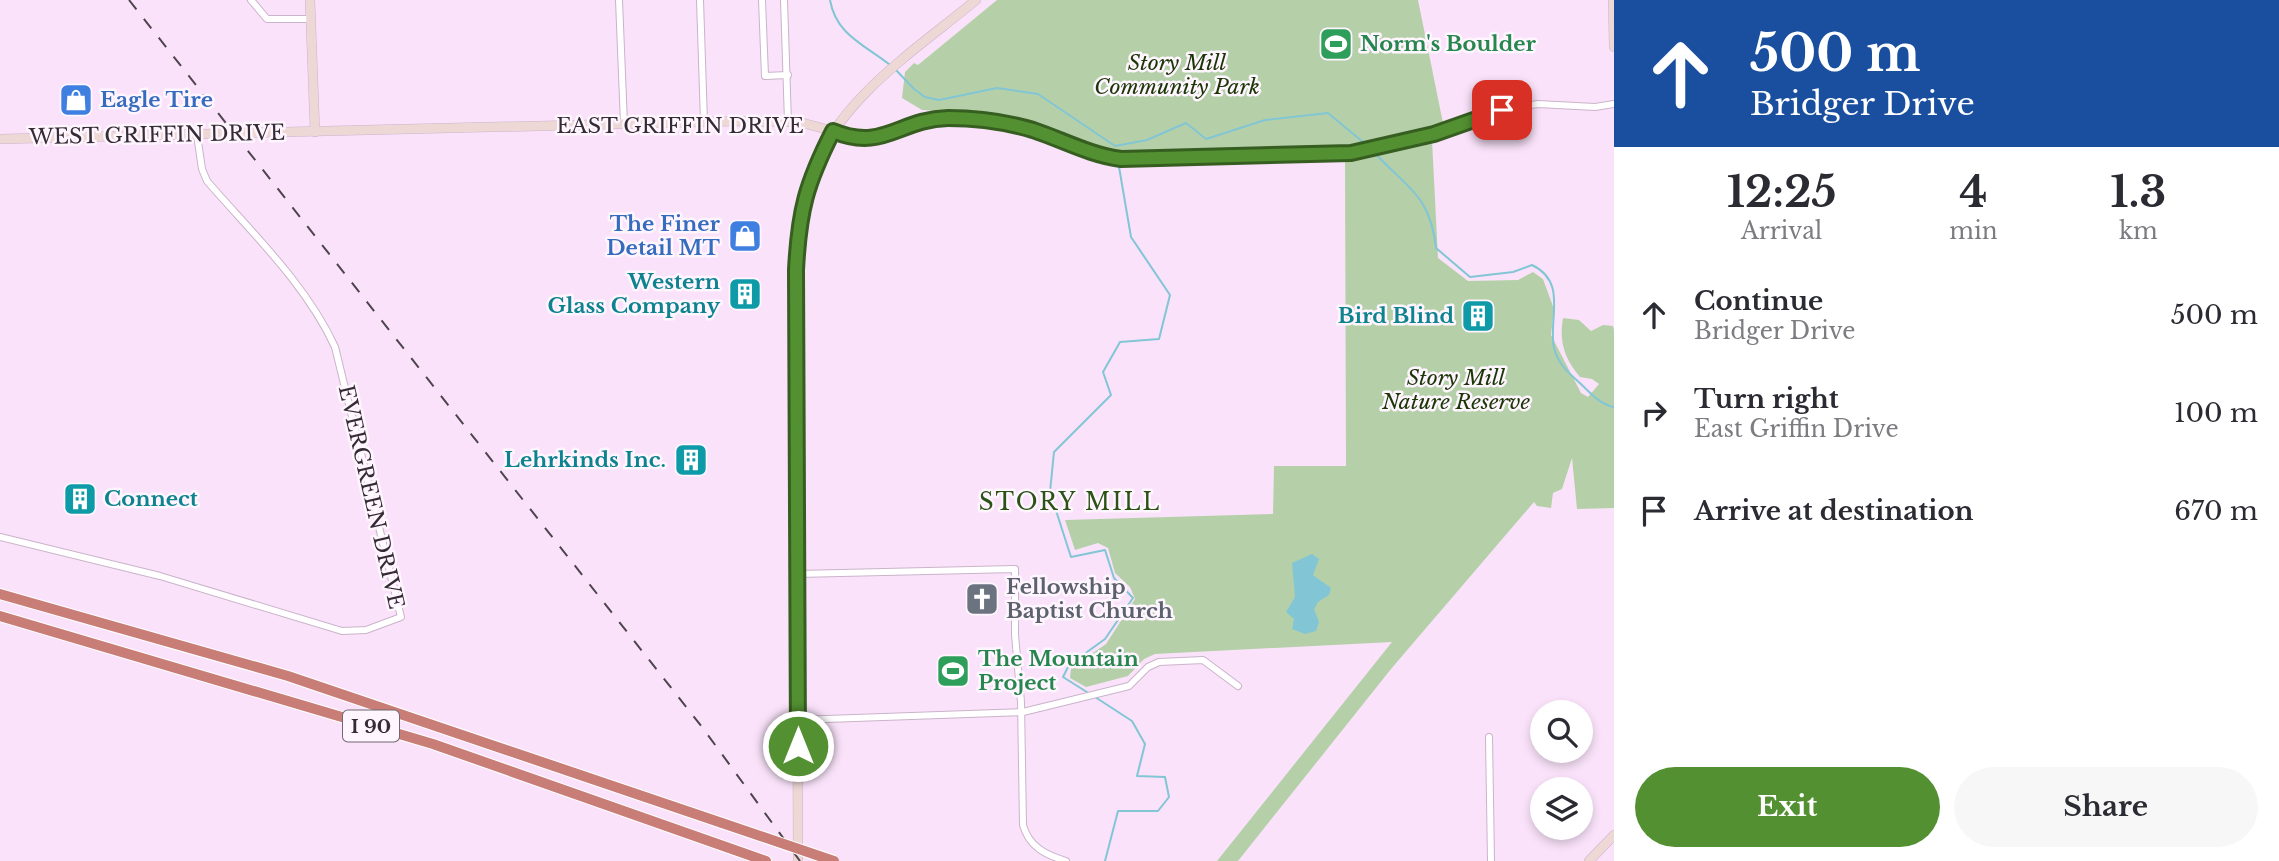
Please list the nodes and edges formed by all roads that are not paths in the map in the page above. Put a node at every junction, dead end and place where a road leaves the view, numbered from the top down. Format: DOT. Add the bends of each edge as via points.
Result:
graph roads {
  1 [pos="251,0"];
  2 [pos="310,0"];
  3 [pos="619,0"];
  4 [pos="700,0"];
  5 [pos="762,0"];
  6 [pos="784,0"];
  7 [pos="976,0"];
  8 [pos="1613,0"];
  9 [pos="310,19"];
  10 [pos="1614,47"];
  11 [pos="788,75"];
  12 [pos="1614,104"];
  13 [pos="788,121"];
  14 [pos="704,122"];
  15 [pos="624,124"];
  16 [pos="315,131"];
  17 [pos="833,131"];
  18 [pos="197,135"];
  19 [pos="0,139"];
  20 [pos="0,537"];
  21 [pos="797,574"];
  22 [pos="0,593"];
  23 [pos="0,617"];
  24 [pos="1238,686"];
  25 [pos="1021,712"];
  26 [pos="798,720"];
  27 [pos="1489,737"];
  28 [pos="1614,835"];
  29 [pos="766,861"];
  30 [pos="798,861"];
  31 [pos="834,861"];
  32 [pos="1066,861"];
  33 [pos="1491,861"];
  34 [pos="1589,861"];
  1 -- 9 [label="street" via="267,19"];
  2 -- 9 [label="main road"];
  3 -- 15 [label="street"];
  4 -- 14 [label="street"];
  5 -- 11 [label="street" via="765,76"];
  6 -- 11 [label="street"];
  7 -- 17 [label="main road" via="885,75"];
  8 -- 10 [label="main road"];
  9 -- 16 [label="main road"];
  11 -- 13 [label="street"];
  12 -- 17 [label="street, EAST GRIFFIN DRIVE" via="1511,108 1434,134 1362,151 1121,159 1033,130 947,118 920,121 866,140"];
  13 -- 14 [label="main road, EAST GRIFFIN DRIVE"];
  13 -- 17 [label="main road, EAST GRIFFIN DRIVE"];
  14 -- 15 [label="main road, EAST GRIFFIN DRIVE"];
  15 -- 16 [label="main road, EAST GRIFFIN DRIVE"];
  16 -- 18 [label="main road, WEST GRIFFIN DRIVE"];
  17 -- 21 [label="main road" via="811,174 798,231"];
  18 -- 19 [label="main road, WEST GRIFFIN DRIVE"];
  18 -- 20 [label="street, EVERGREEN DRIVE" via="207,181 278,260 335,347 401,617 366,630 342,631 160,576"];
  21 -- 25 [label="street" via="1015,569 1014,635"];
  21 -- 26 [label="main road"];
  22 -- 31 [label="highway, I 90, bridge" via="288,676"];
  23 -- 29 [label="highway, I 90" via="433,744"];
  24 -- 25 [label="street" via="1203,660 1159,662 1130,685"];
  25 -- 26 [label="street"];
  25 -- 32 [label="street" via="1025,833 1039,849"];
  26 -- 30 [label="main road"];
  27 -- 33 [label="street"];
  28 -- 34 [label="main road"];
}
